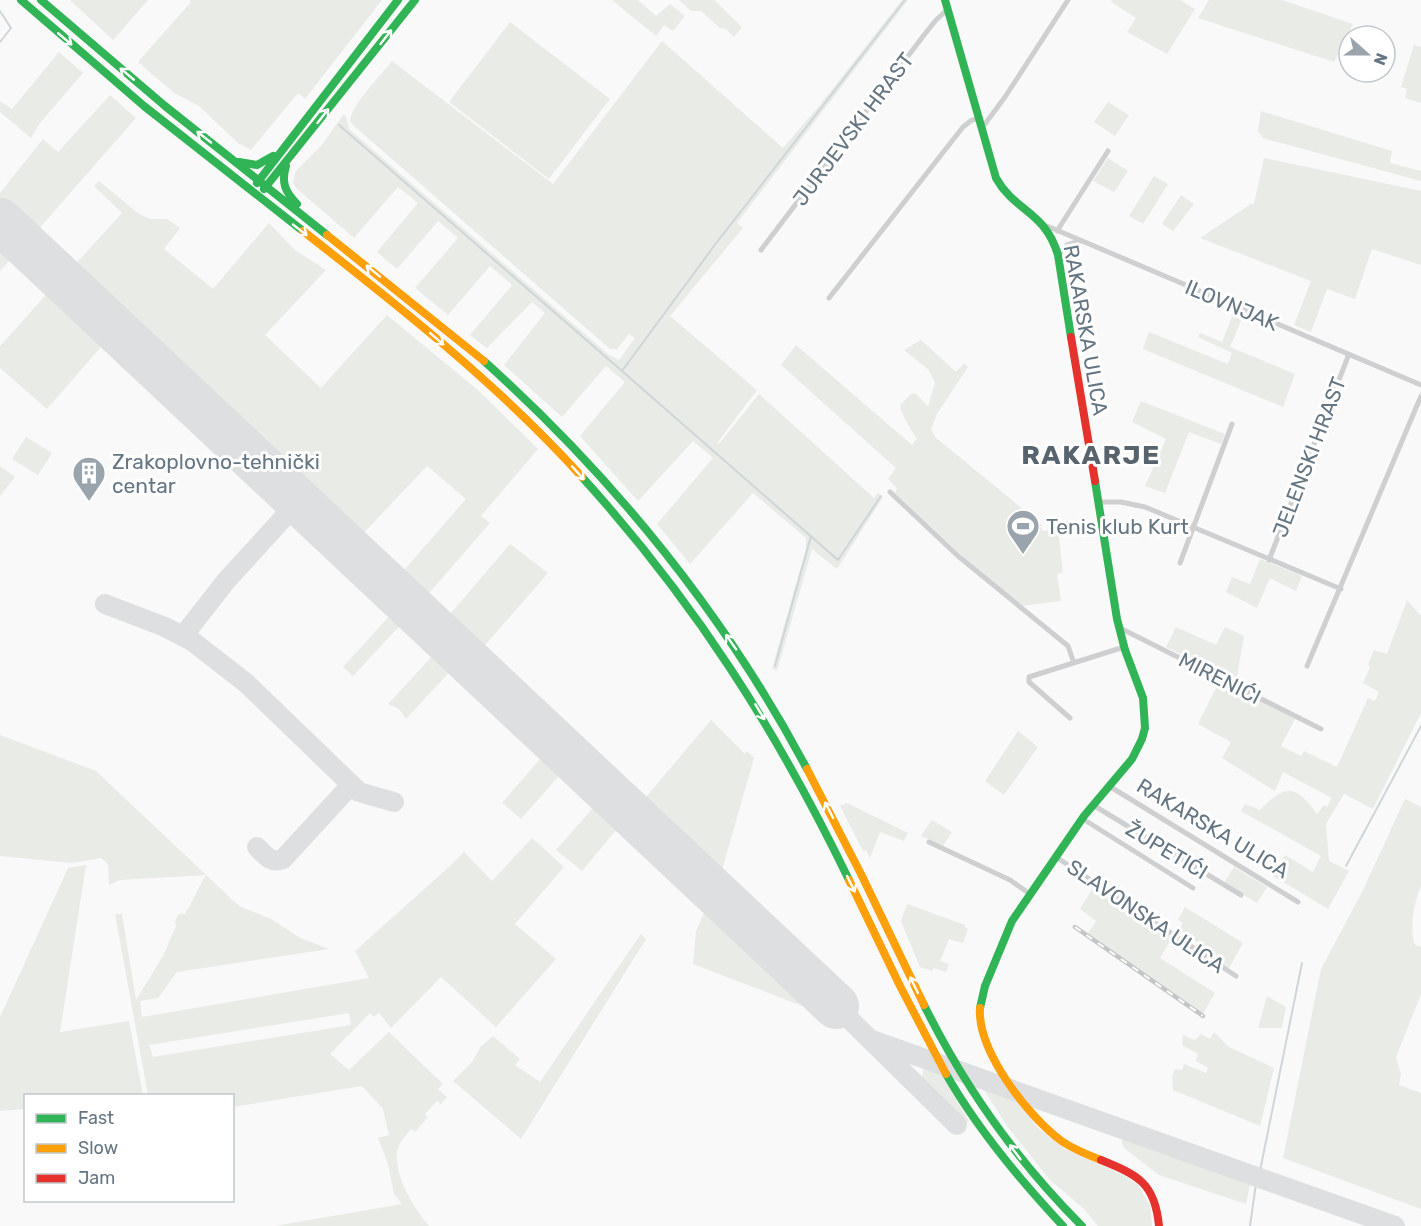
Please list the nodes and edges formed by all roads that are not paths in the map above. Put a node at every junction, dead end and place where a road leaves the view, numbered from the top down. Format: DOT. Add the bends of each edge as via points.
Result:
graph roads {
  1 [pos="21,0"];
  2 [pos="41,0"];
  3 [pos="398,0"];
  4 [pos="415,0"];
  5 [pos="945,0"];
  6 [pos="1068,0"];
  7 [pos="948,9"];
  8 [pos="978,119"];
  9 [pos="981,129"];
  10 [pos="294,135"];
  11 [pos="1108,151"];
  12 [pos="232,159"];
  13 [pos="290,159"];
  14 [pos="259,180"];
  15 [pos="267,187"];
  16 [pos="254,194"];
  17 [pos="304,216"];
  18 [pos="1044,225"];
  19 [pos="1057,231"];
  20 [pos="1080,242"];
  21 [pos="761,250"];
  22 [pos="1058,255"];
  23 [pos="829,298"];
  24 [pos="1348,354"];
  25 [pos="1420,382"];
  26 [pos="1421,396"];
  27 [pos="1232,424"];
  28 [pos="890,492"];
  29 [pos="1098,502"];
  30 [pos="1193,528"];
  31 [pos="1269,560"];
  32 [pos="1179,563"];
  33 [pos="1341,589"];
  34 [pos="1120,628"];
  35 [pos="1124,647"];
  36 [pos="1074,663"];
  37 [pos="1307,666"];
  38 [pos="1070,718"];
  39 [pos="1320,729"];
  40 [pos="1109,786"];
  41 [pos="1093,805"];
  42 [pos="1083,819"];
  43 [pos="929,842"];
  44 [pos="1056,857"];
  45 [pos="1193,888"];
  46 [pos="1030,894"];
  47 [pos="1241,895"];
  48 [pos="1298,902"];
  49 [pos="1236,976"];
  50 [pos="1061,1226"];
  51 [pos="1082,1226"];
  52 [pos="1159,1226"];
  1 -- 16 [label="main road, one-way"];
  12 -- 2 [label="main road, one-way"];
  3 -- 10 [label="main road"];
  13 -- 4 [label="main road, one-way"];
  5 -- 7 [label="main road, RAKARSKA ULICA"];
  6 -- 9 [label="street"];
  7 -- 8 [label="main road, RAKARSKA ULICA"];
  7 -- 21 [label="street, JURJEVSKI HRAST" via="924,35"];
  8 -- 9 [label="main road, RAKARSKA ULICA"];
  8 -- 23 [label="street" via="963,127"];
  9 -- 18 [label="main road, RAKARSKA ULICA" via="1000,187"];
  10 -- 12 [label="main road" via="272,158 259,165"];
  10 -- 14 [label="main road"];
  11 -- 19 [label="street"];
  12 -- 14 [label="main road"];
  13 -- 15 [label="main road"];
  13 -- 17 [label="main road" via="282,184"];
  14 -- 15 [label="main road"];
  14 -- 16 [label="main road"];
  15 -- 16 [label="main road"];
  15 -- 17 [label="main road"];
  16 -- 50 [label="main road, one-way" via="427,331 522,415 575,469 670,581 746,690 790,763 918,1025 950,1082 990,1143"];
  51 -- 17 [label="main road, one-way" via="1031,1173 958,1070 802,758 741,656 693,588 580,455 483,360"];
  18 -- 19 [label="street, ILOVNJAK"];
  18 -- 22 [label="main road, RAKARSKA ULICA"];
  19 -- 20 [label="street, ILOVNJAK"];
  20 -- 22 [label="street" via="1067,245"];
  20 -- 24 [label="street, ILOVNJAK"];
  22 -- 29 [label="main road, RAKARSKA ULICA"];
  24 -- 25 [label="street, ILOVNJAK"];
  24 -- 31 [label="street, JELENSKI HRAST"];
  26 -- 33 [label="street"];
  27 -- 30 [label="street"];
  28 -- 36 [label="street" via="958,556 1068,646"];
  29 -- 30 [label="street" via="1138,505"];
  29 -- 34 [label="main road, RAKARSKA ULICA"];
  30 -- 31 [label="street"];
  30 -- 32 [label="street"];
  31 -- 33 [label="street"];
  33 -- 37 [label="street"];
  34 -- 35 [label="main road, RAKARSKA ULICA"];
  34 -- 39 [label="street, MIRENIĆI"];
  35 -- 36 [label="street"];
  35 -- 40 [label="main road, RAKARSKA ULICA" via="1146,720 1134,757"];
  36 -- 38 [label="street" via="1028,680"];
  40 -- 41 [label="main road, RAKARSKA ULICA"];
  40 -- 48 [label="street, RAKARSKA ULICA"];
  41 -- 42 [label="main road, RAKARSKA ULICA"];
  41 -- 47 [label="street, ŽUPETIĆI"];
  42 -- 44 [label="main road, RAKARSKA ULICA"];
  42 -- 45 [label="street"];
  43 -- 46 [label="street" via="1010,880"];
  44 -- 46 [label="main road, RAKARSKA ULICA"];
  44 -- 49 [label="street, SLAVONSKA ULICA"];
  46 -- 52 [label="main road, RAKARSKA ULICA" via="1009,926 982,995 979,1012 983,1033 1014,1089 1048,1131 1081,1151 1130,1172 1148,1187 1158,1210"];
}
